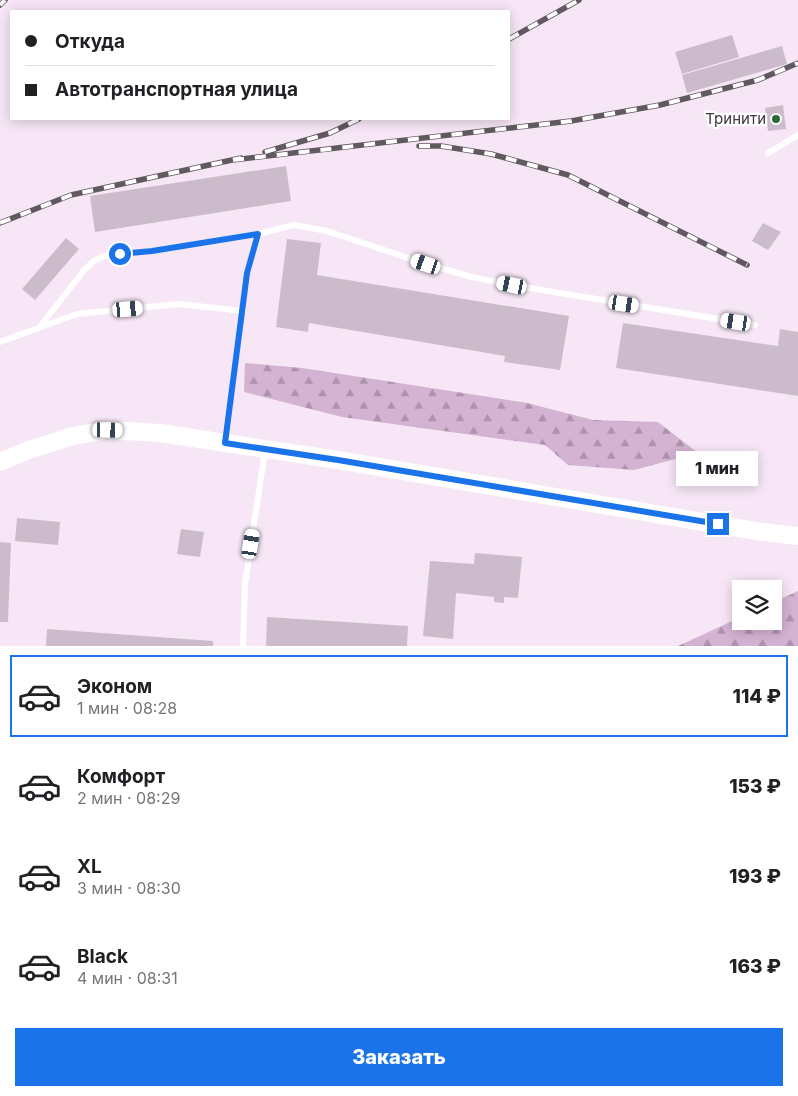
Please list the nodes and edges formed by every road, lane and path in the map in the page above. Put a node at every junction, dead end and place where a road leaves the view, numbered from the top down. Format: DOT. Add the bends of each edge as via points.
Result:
graph roads {
  1 [pos="798,135"];
  2 [pos="768,153"];
  3 [pos="258,234"];
  4 [pos="243,311"];
  5 [pos="755,325"];
  6 [pos="39,328"];
  7 [pos="0,342"];
  8 [pos="225,443"];
  9 [pos="266,449"];
  10 [pos="0,462"];
  11 [pos="798,536"];
  12 [pos="243,646"];
  1 -- 2 [label="lane"];
  3 -- 4 [label="lane" via="247,273"];
  3 -- 5 [label="lane" via="294,226 327,231 472,277"];
  3 -- 6 [label="lane" via="104,256 85,269"];
  4 -- 6 [label="lane" via="178,304 77,314"];
  4 -- 8 [label="lane"];
  6 -- 7 [label="lane"];
  8 -- 9 [label="main road"];
  8 -- 10 [label="main road" via="160,433 108,430 73,436"];
  9 -- 11 [label="main road"];
  9 -- 12 [label="lane" via="245,584"];
}
